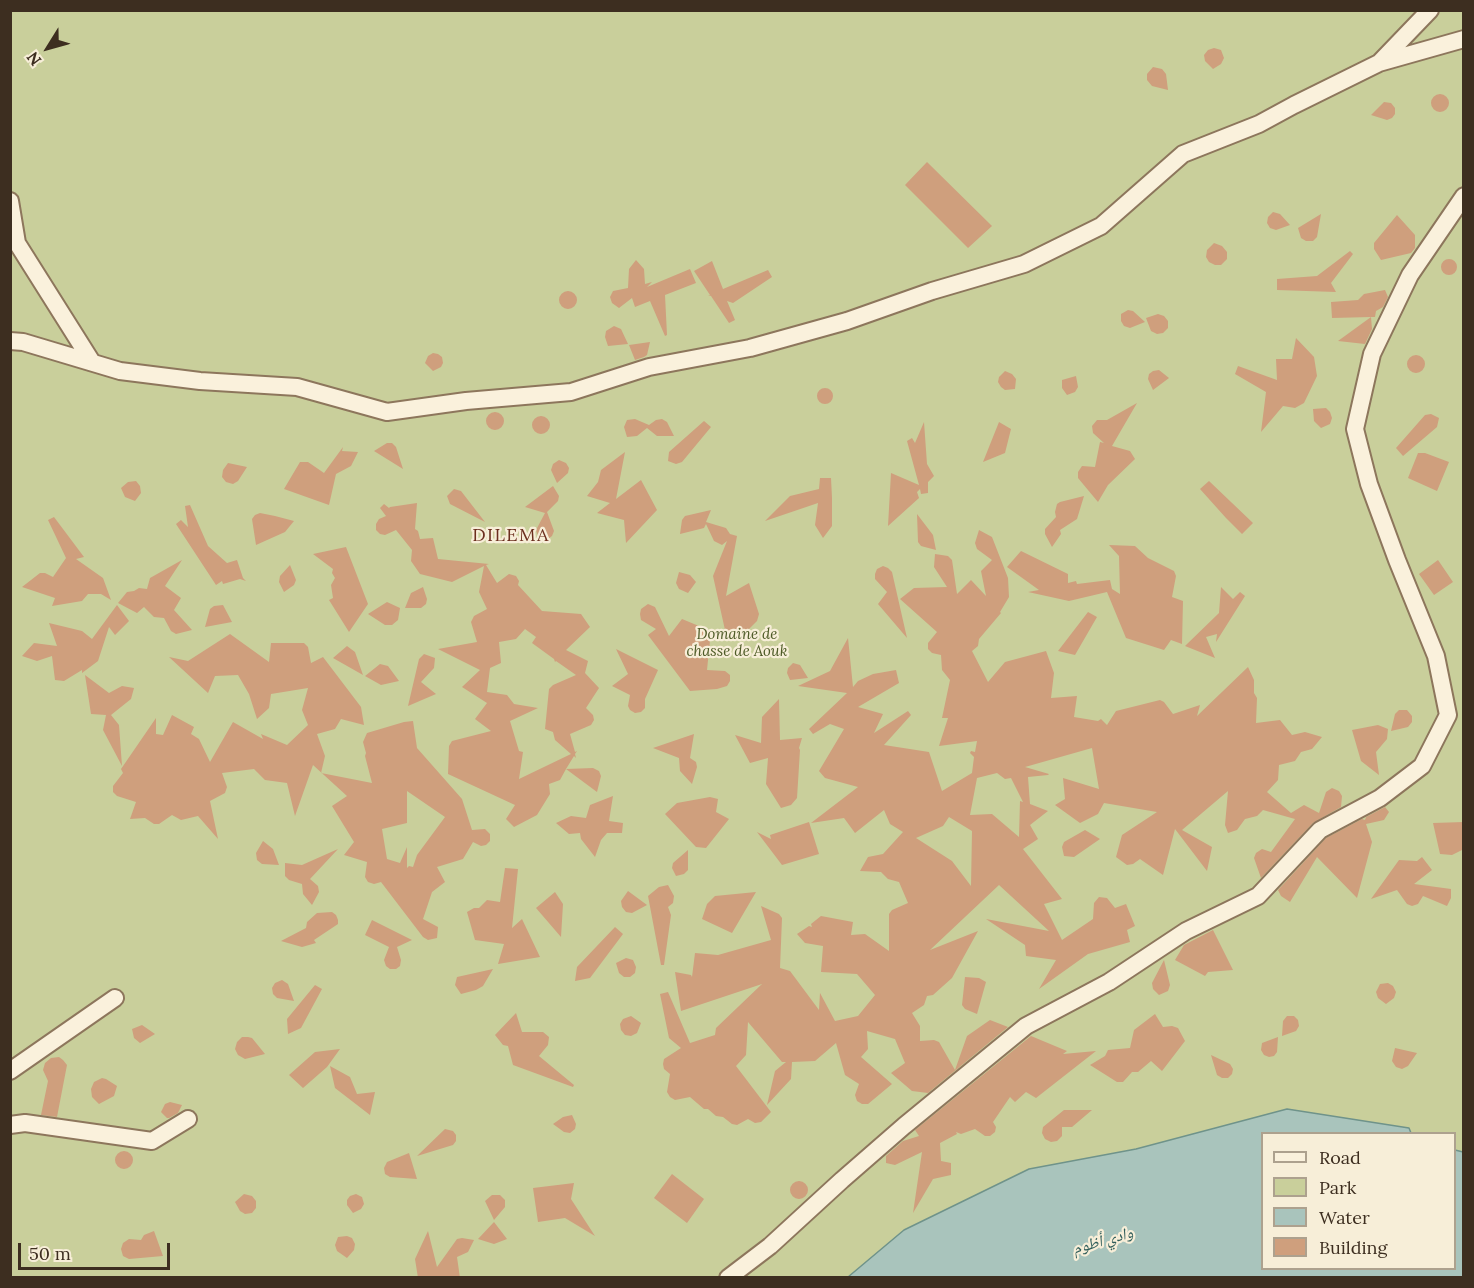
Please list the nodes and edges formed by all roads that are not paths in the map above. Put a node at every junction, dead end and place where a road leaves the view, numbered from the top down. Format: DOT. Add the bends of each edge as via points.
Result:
graph roads {
  1 [pos="1430,10"];
  2 [pos="1464,39"];
  3 [pos="1379,63"];
  4 [pos="1464,196"];
  5 [pos="10,201"];
  6 [pos="10,341"];
  7 [pos="92,362"];
  8 [pos="115,998"];
  9 [pos="10,1071"];
  10 [pos="189,1119"];
  11 [pos="10,1125"];
  12 [pos="728,1278"];
  1 -- 3 [label="street"];
  2 -- 3 [label="street"];
  3 -- 7 [label="street" via="1259,124 1183,154 1101,226 1024,264 836,324 750,348 649,368 571,392 387,412 297,387 200,381 120,371"];
  4 -- 12 [label="street" via="1410,275 1372,354 1355,429 1369,484 1436,656 1448,715 1422,766 1380,798 1320,831 1258,896 1186,931 1109,982 1026,1026"];
  5 -- 7 [label="street" via="17,243"];
  6 -- 7 [label="street"];
  8 -- 9 [label="street"];
  10 -- 11 [label="street" via="152,1140 25,1123"];
}
